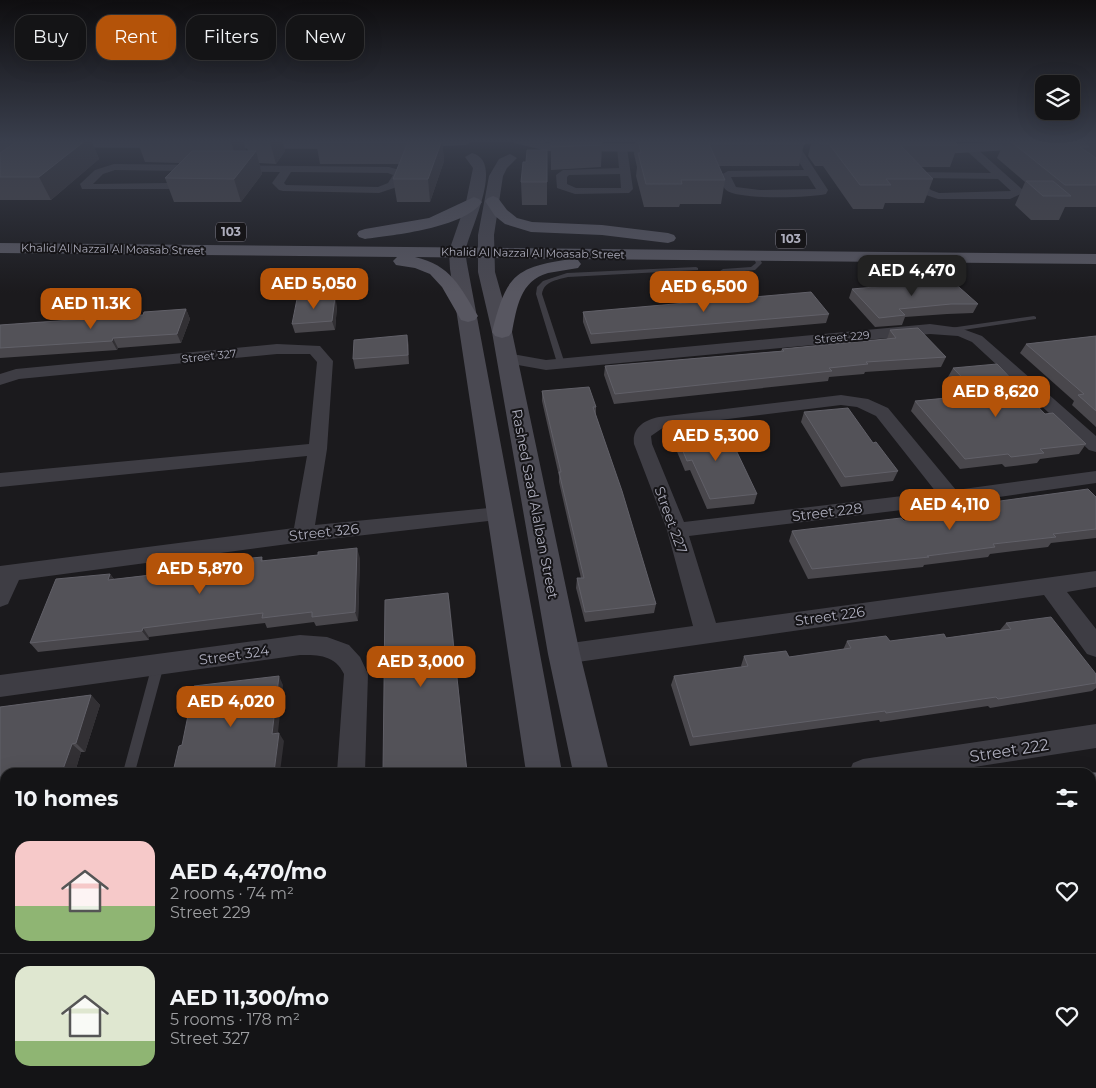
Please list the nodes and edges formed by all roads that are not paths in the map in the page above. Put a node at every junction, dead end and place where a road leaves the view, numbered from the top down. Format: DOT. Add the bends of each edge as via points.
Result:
graph roads {
  1 [pos="476,191"];
  2 [pos="495,191"];
  3 [pos="574,191"];
  4 [pos="624,191"];
  5 [pos="734,191"];
  6 [pos="821,191"];
  7 [pos="926,191"];
  8 [pos="1018,191"];
  9 [pos="494,201"];
  10 [pos="474,202"];
  11 [pos="346,233"];
  12 [pos="365,234"];
  13 [pos="668,238"];
  14 [pos="688,238"];
  15 [pos="1044,242"];
  16 [pos="459,243"];
  17 [pos="485,244"];
  18 [pos="0,248"];
  19 [pos="1096,248"];
  20 [pos="251,251"];
  21 [pos="651,254"];
  22 [pos="755,255"];
  23 [pos="1096,259"];
  24 [pos="696,269"];
  25 [pos="724,271"];
  26 [pos="468,316"];
  27 [pos="1034,318"];
  28 [pos="950,330"];
  29 [pos="506,356"];
  30 [pos="553,364"];
  31 [pos="0,380"];
  32 [pos="1096,446"];
  33 [pos="318,449"];
  34 [pos="1096,477"];
  35 [pos="0,480"];
  36 [pos="951,497"];
  37 [pos="499,514"];
  38 [pos="677,530"];
  39 [pos="303,534"];
  40 [pos="6,573"];
  41 [pos="1096,579"];
  42 [pos="1050,586"];
  43 [pos="0,598"];
  44 [pos="707,633"];
  45 [pos="1096,647"];
  46 [pos="564,654"];
  47 [pos="158,665"];
  48 [pos="0,686"];
  49 [pos="1096,736"];
  50 [pos="130,768"];
  51 [pos="352,768"];
  52 [pos="543,768"];
  53 [pos="590,768"];
  54 [pos="889,768"];
  1 -- 10 [label="main road"];
  2 -- 9 [label="main road"];
  3 -- 4 [label="street"];
  5 -- 6 [label="street"];
  7 -- 8 [label="street" via="938,196 1010,196"];
  9 -- 13 [label="main road" via="511,221 530,227 602,230"];
  9 -- 17 [label="main road"];
  10 -- 12 [label="main road" via="433,223"];
  10 -- 16 [label="main road"];
  11 -- 12 [label="main road, Khalid Al Nazzal Al Moasab Street / 103"];
  12 -- 16 [label="main road, Khalid Al Nazzal Al Moasab Street / 103"];
  13 -- 14 [label="main road"];
  13 -- 17 [label="main road" via="635,246"];
  15 -- 19 [label="main road"];
  16 -- 17 [label="main road, Khalid Al Nazzal Al Moasab Street / 103"];
  16 -- 20 [label="main road, Khalid Al Nazzal Al Moasab Street / 103"];
  16 -- 26 [label="main road"];
  17 -- 21 [label="main road, Khalid Al Nazzal Al Moasab Street / 103"];
  17 -- 29 [label="main road, Rashed Saad Alalban Street" via="488,283"];
  18 -- 20 [label="main road, Khalid Al Nazzal Al Moasab Street / 103"];
  20 -- 26 [label="main road" via="425,264 438,270 448,281"];
  21 -- 22 [label="main road, Khalid Al Nazzal Al Moasab Street / 103"];
  21 -- 29 [label="main road" via="551,266 521,279 514,288"];
  22 -- 23 [label="main road, Khalid Al Nazzal Al Moasab Street / 103"];
  22 -- 25 [label="lane" via="760,264 753,269"];
  24 -- 30 [label="lane" via="567,276 545,282 539,294"];
  26 -- 37 [label="main road"];
  27 -- 28 [label="lane"];
  28 -- 30 [label="street, Street 229" via="930,329"];
  28 -- 32 [label="street, Street 229" via="967,332 977,339"];
  29 -- 30 [label="street, Street 229"];
  29 -- 46 [label="main road, Rashed Saad Alalban Street"];
  31 -- 33 [label="street, Street 327" via="25,373 277,349 314,349 325,361"];
  33 -- 35 [label="street"];
  33 -- 39 [label="street, Street 327"];
  34 -- 36 [label="street, Street 228"];
  36 -- 38 [label="street, Street 228"];
  36 -- 38 [label="street, Street 227" via="882,412 871,404 856,400 822,402 659,422 642,434"];
  37 -- 39 [label="street, Street 326"];
  37 -- 52 [label="main road"];
  38 -- 44 [label="street, Street 227"];
  39 -- 40 [label="street, Street 326"];
  40 -- 43 [label="street"];
  41 -- 42 [label="street, Street 226"];
  42 -- 44 [label="street, Street 226"];
  42 -- 45 [label="street"];
  44 -- 46 [label="street, Street 226"];
  46 -- 53 [label="main road, Rashed Saad Alalban Street"];
  47 -- 48 [label="street, Street 324"];
  47 -- 50 [label="lane"];
  47 -- 51 [label="street, Street 324" via="300,645 322,645 342,651 351,660 356,674"];
  49 -- 54 [label="street, Street 222"];
}
